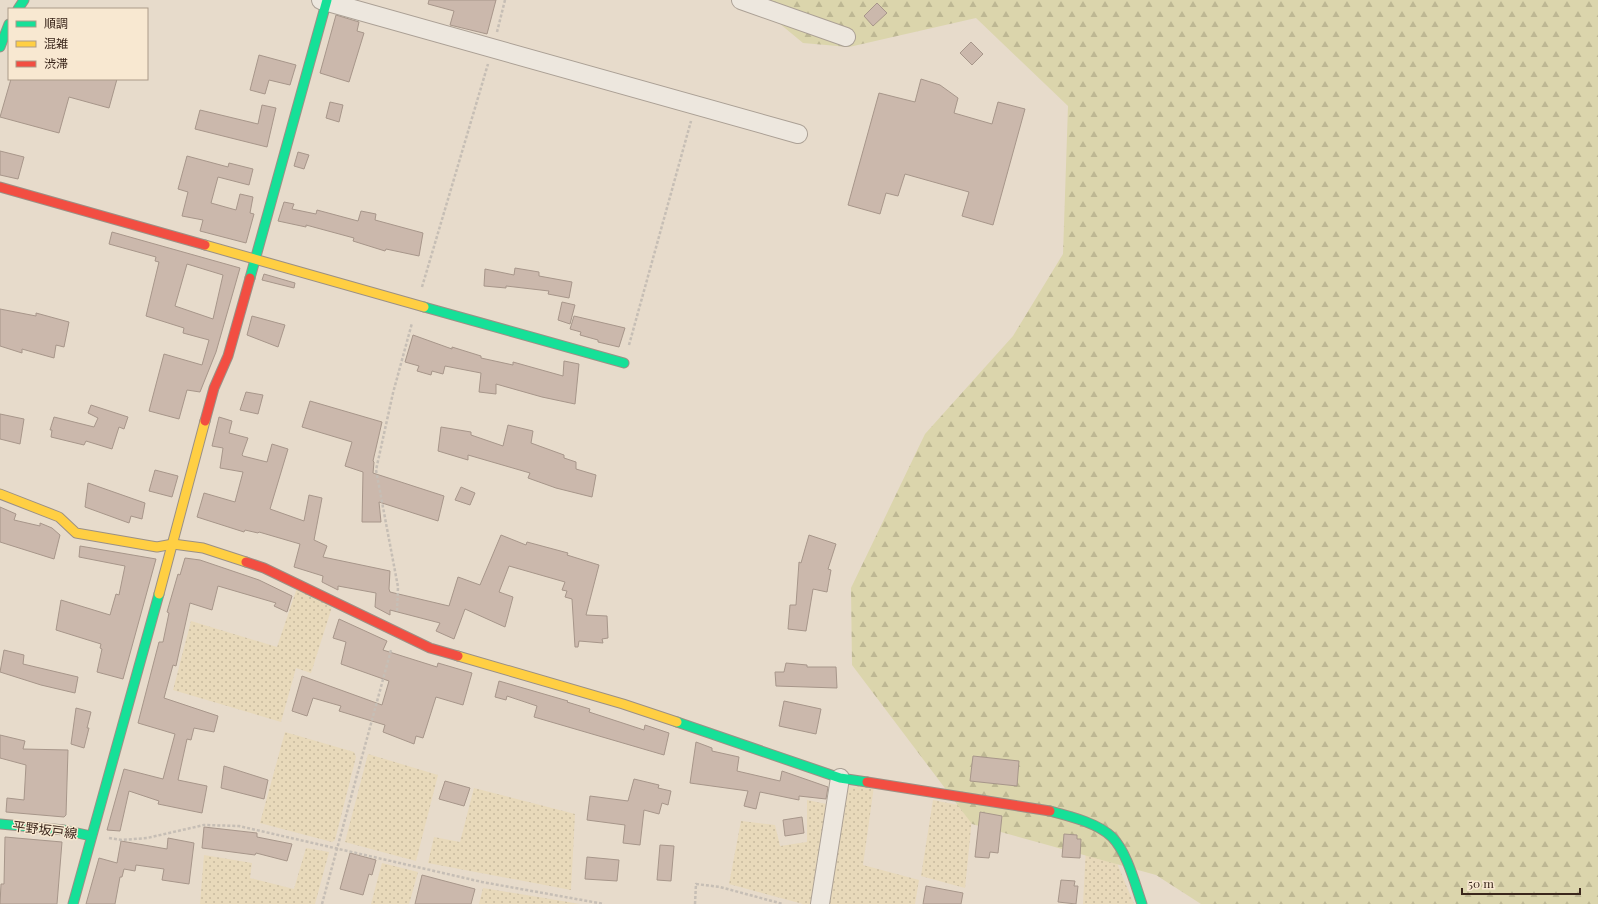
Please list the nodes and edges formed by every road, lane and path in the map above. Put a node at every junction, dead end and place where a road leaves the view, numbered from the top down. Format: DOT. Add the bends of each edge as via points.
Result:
graph roads {
  1 [pos="505,0"];
  2 [pos="741,0"];
  3 [pos="325,1"];
  4 [pos="8,27"];
  5 [pos="846,37"];
  6 [pos="0,47"];
  7 [pos="493,48"];
  8 [pos="696,105"];
  9 [pos="798,134"];
  10 [pos="0,187"];
  11 [pos="255,258"];
  12 [pos="417,305"];
  13 [pos="624,363"];
  14 [pos="0,494"];
  15 [pos="173,544"];
  16 [pos="396,632"];
  17 [pos="840,778"];
  18 [pos="0,824"];
  19 [pos="91,836"];
  20 [pos="337,848"];
  21 [pos="73,904"];
  22 [pos="322,904"];
  23 [pos="604,904"];
  24 [pos="695,904"];
  25 [pos="783,904"];
  26 [pos="820,904"];
  27 [pos="1142,904"];
  1 -- 7 [label="path"];
  2 -- 5 [label="street"];
  3 -- 7 [label="street"];
  3 -- 11 [label="main road"];
  4 -- 6 [label="main road"];
  7 -- 8 [label="street"];
  7 -- 12 [label="path"];
  8 -- 9 [label="street"];
  8 -- 13 [label="path"];
  10 -- 11 [label="main road"];
  11 -- 12 [label="main road"];
  11 -- 15 [label="main road" via="228,356 214,388"];
  12 -- 13 [label="main road"];
  12 -- 16 [label="path" via="393,393 376,470 398,587"];
  14 -- 15 [label="main road" via="59,517 76,533 157,547"];
  15 -- 16 [label="main road" via="203,548 264,568"];
  15 -- 19 [label="main road"];
  16 -- 17 [label="main road" via="430,648 623,704"];
  16 -- 20 [label="path"];
  17 -- 26 [label="street"];
  17 -- 27 [label="main road" via="1051,811 1088,822 1112,837 1128,862"];
  18 -- 19 [label="main road, 平野坂戸線" via="64,830"];
  19 -- 20 [label="path" via="122,840 147,838 204,825 239,826"];
  19 -- 21 [label="main road, 平野坂戸線"];
  20 -- 22 [label="path"];
  20 -- 23 [label="path" via="482,882"];
  24 -- 25 [label="path" via="696,884 720,887"];
}
